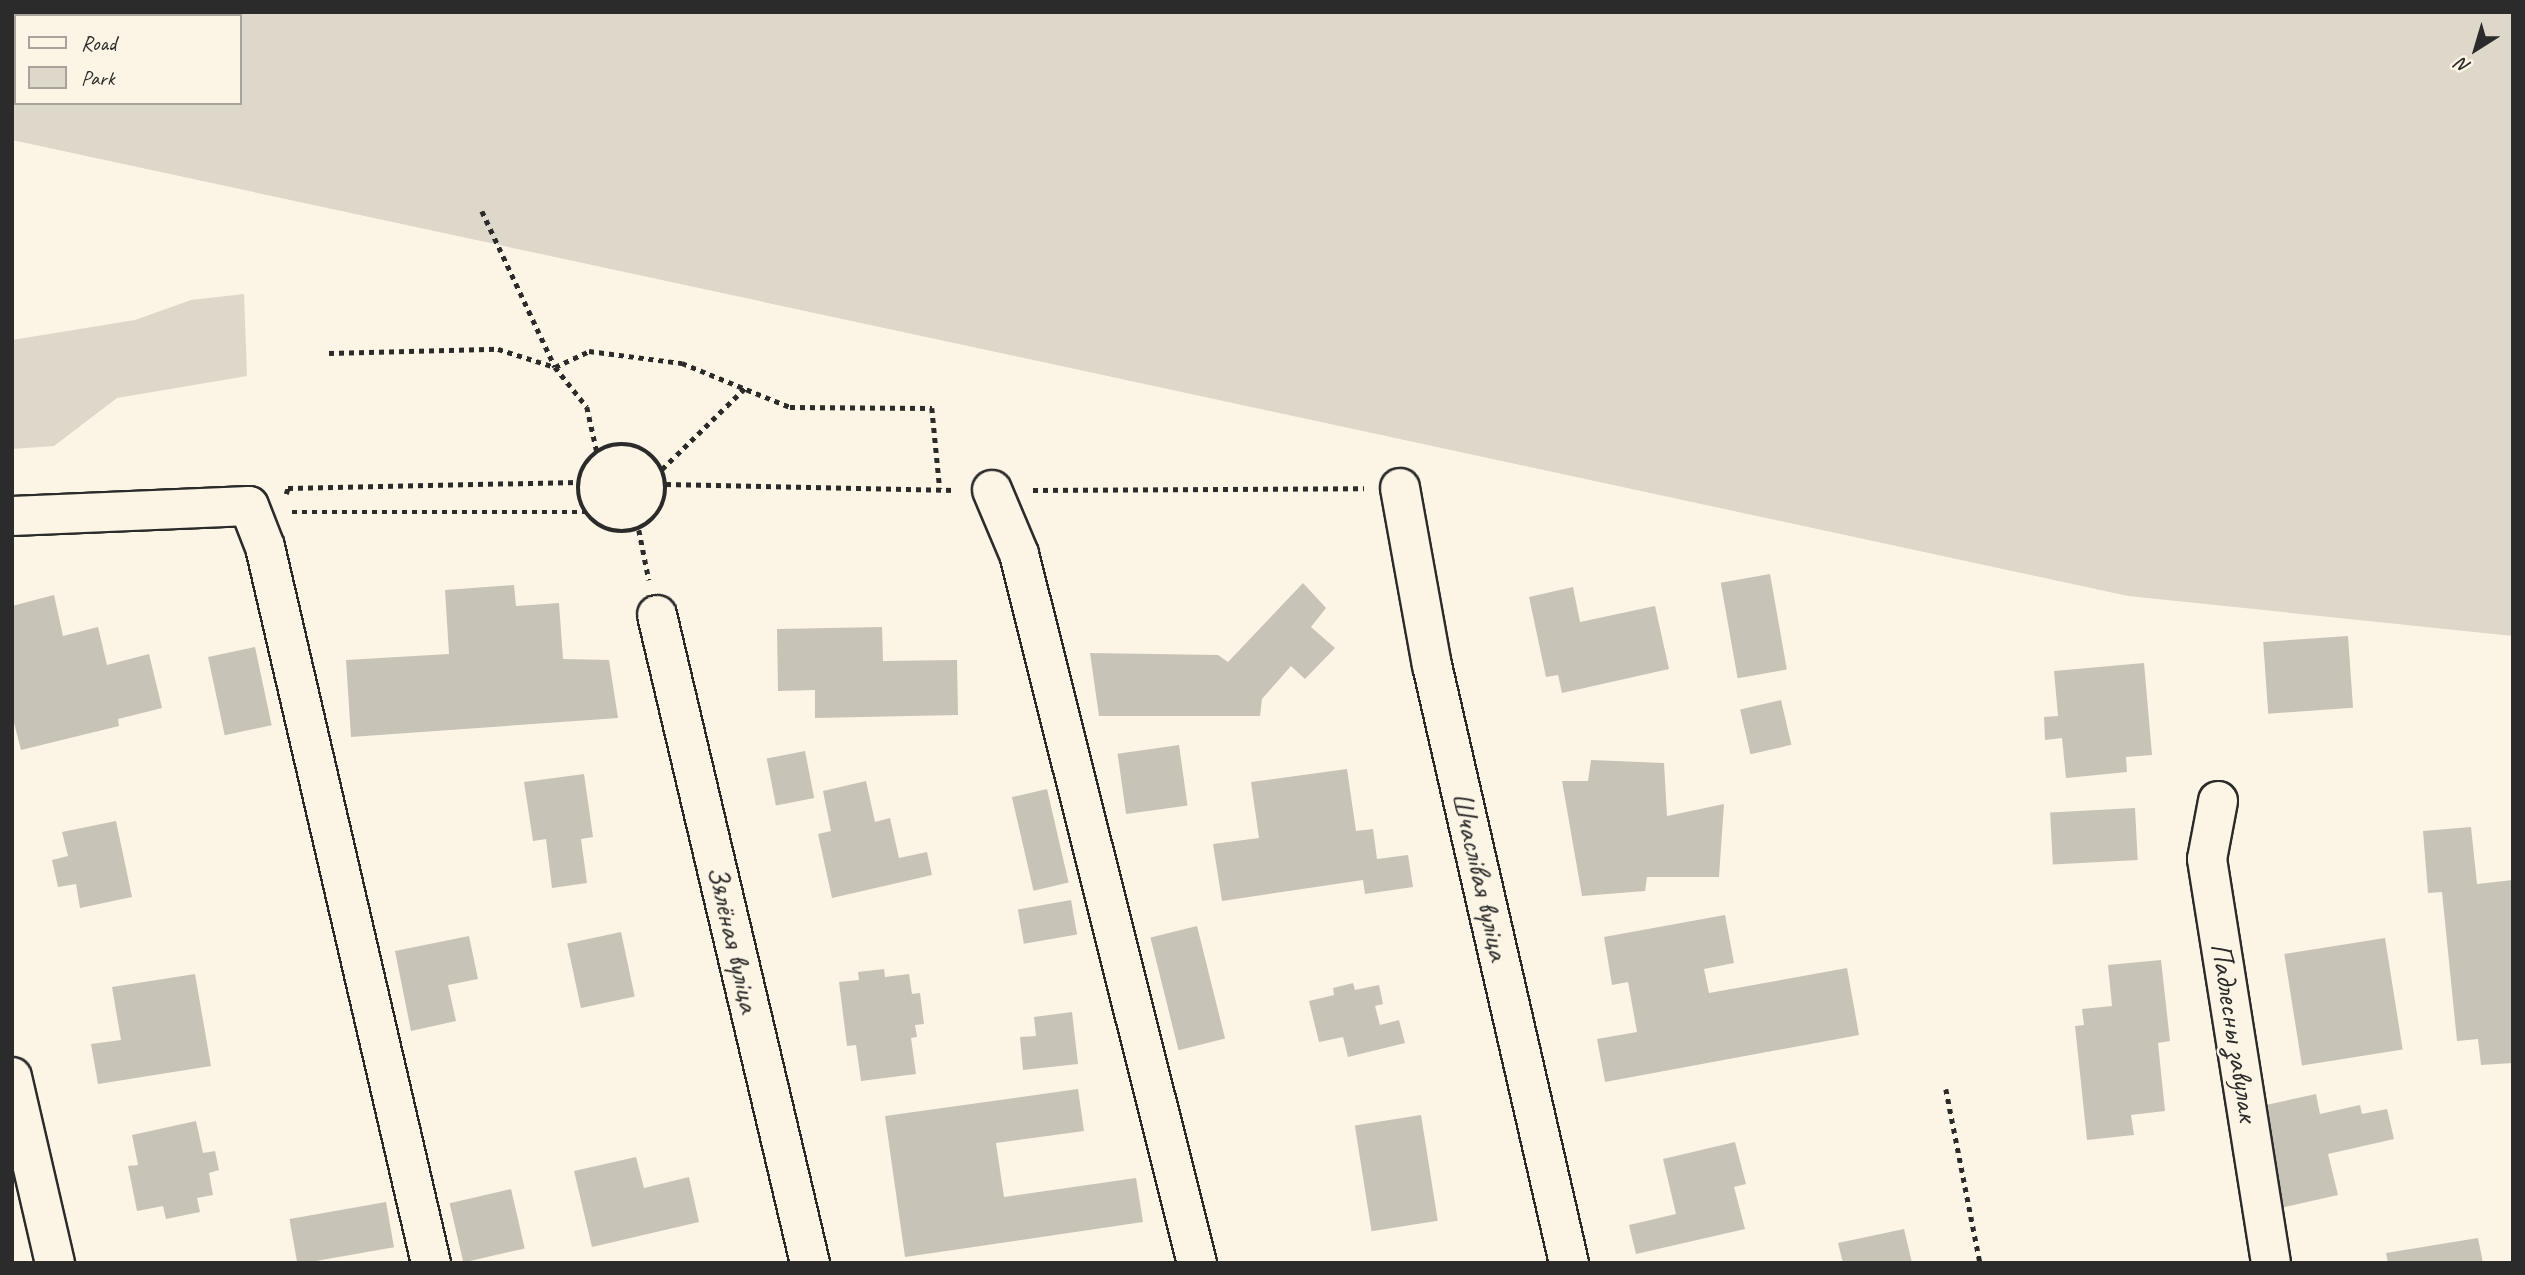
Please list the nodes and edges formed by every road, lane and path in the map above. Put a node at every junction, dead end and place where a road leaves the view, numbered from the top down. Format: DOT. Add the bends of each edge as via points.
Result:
graph roads {
  1 [pos="482,211"];
  2 [pos="329,353"];
  3 [pos="555,367"];
  4 [pos="745,388"];
  5 [pos="597,452"];
  6 [pos="663,470"];
  7 [pos="578,482"];
  8 [pos="1400,488"];
  9 [pos="940,489"];
  10 [pos="992,490"];
  11 [pos="585,512"];
  12 [pos="12,516"];
  13 [pos="639,530"];
  14 [pos="657,615"];
  15 [pos="2218,801"];
  16 [pos="12,1077"];
  17 [pos="1946,1089"];
  18 [pos="55,1263"];
  19 [pos="431,1263"];
  20 [pos="810,1263"];
  21 [pos="1197,1263"];
  22 [pos="1569,1263"];
  23 [pos="1980,1263"];
  24 [pos="2271,1263"];
  1 -- 3 [label="path"];
  2 -- 3 [label="path" via="498,349"];
  3 -- 4 [label="path" via="589,351 682,363"];
  3 -- 5 [label="path" via="587,407"];
  4 -- 6 [label="path"];
  4 -- 9 [label="path" via="790,407 932,408"];
  5 -- 6 [label="path" via="627,444 647,453"];
  5 -- 7 [label="path" via="586,462"];
  6 -- 13 [label="path" via="666,498 651,523"];
  7 -- 11 [label="path"];
  7 -- 11 [label="path" via="288,488 284,499 289,512"];
  8 -- 22 [label="street, Шчаслівая вуліца" via="1433,665"];
  10 -- 21 [label="street" via="1019,554"];
  11 -- 13 [label="path" via="609,530"];
  12 -- 19 [label="street" via="249,506 265,547"];
  13 -- 14 [label="path"];
  14 -- 20 [label="street, Зялёная вуліца"];
  15 -- 24 [label="street, Падлесны завулак" via="2207,859"];
  16 -- 18 [label="street"];
  17 -- 23 [label="path"];
}
